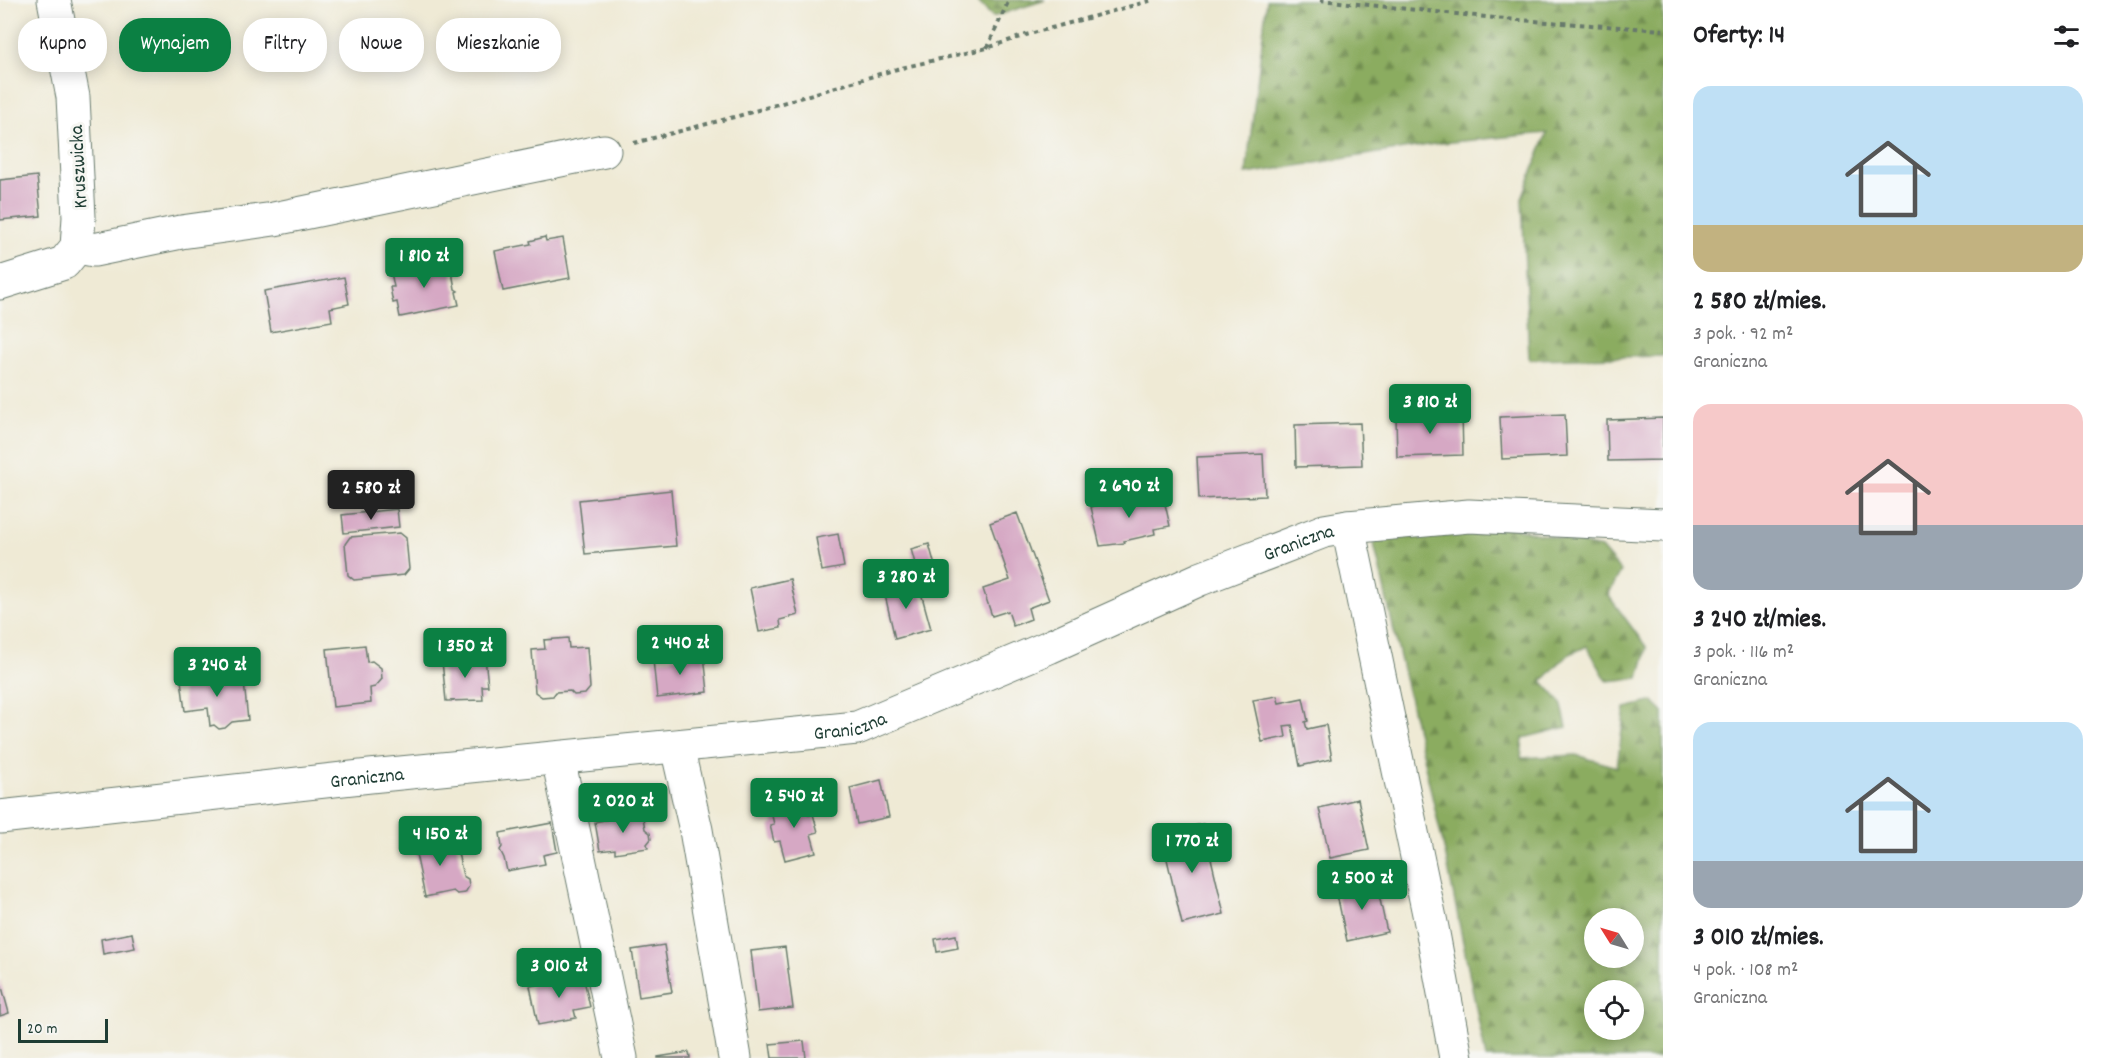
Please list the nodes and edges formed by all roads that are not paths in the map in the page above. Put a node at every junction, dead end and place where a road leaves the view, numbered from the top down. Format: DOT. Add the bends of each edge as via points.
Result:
graph roads {
  1 [pos="54,0"];
  2 [pos="604,151"];
  3 [pos="77,247"];
  4 [pos="0,283"];
  5 [pos="1663,525"];
  6 [pos="1348,527"];
  7 [pos="677,747"];
  8 [pos="558,758"];
  9 [pos="0,817"];
  10 [pos="621,1058"];
  11 [pos="735,1058"];
  12 [pos="1456,1058"];
  1 -- 3 [label="street, Kruszwicka" via="73,97 80,217"];
  2 -- 3 [label="street" via="274,219 94,250"];
  3 -- 4 [label="street" via="64,263"];
  5 -- 6 [label="street, Graniczna" via="1469,516"];
  6 -- 7 [label="street, Graniczna" via="1324,531 1200,579 857,728"];
  6 -- 12 [label="street"];
  7 -- 8 [label="street, Graniczna"];
  7 -- 11 [label="street" via="696,830"];
  8 -- 9 [label="street, Graniczna"];
  8 -- 10 [label="street"];
}
